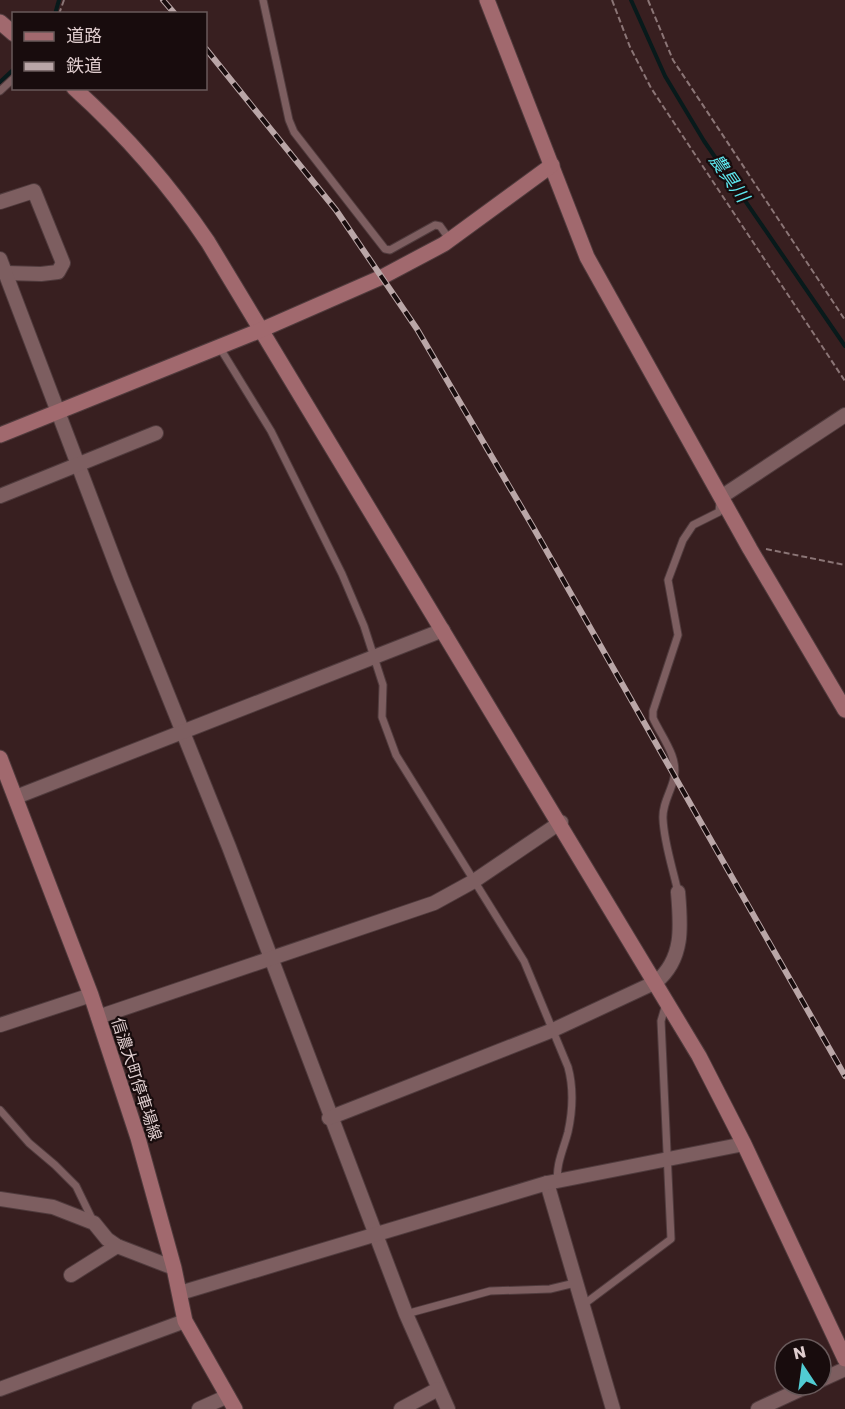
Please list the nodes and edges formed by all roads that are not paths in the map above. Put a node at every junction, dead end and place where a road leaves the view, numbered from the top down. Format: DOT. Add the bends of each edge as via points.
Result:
graph roads {
  1 [pos="263,0"];
  2 [pos="487,0"];
  3 [pos="0,22"];
  4 [pos="12,32"];
  5 [pos="12,80"];
  6 [pos="76,90"];
  7 [pos="0,91"];
  8 [pos="552,165"];
  9 [pos="0,202"];
  10 [pos="450,240"];
  11 [pos="0,258"];
  12 [pos="6,273"];
  13 [pos="261,330"];
  14 [pos="219,347"];
  15 [pos="60,412"];
  16 [pos="845,414"];
  17 [pos="156,433"];
  18 [pos="0,435"];
  19 [pos="79,465"];
  20 [pos="0,496"];
  21 [pos="721,497"];
  22 [pos="443,630"];
  23 [pos="373,658"];
  24 [pos="845,710"];
  25 [pos="183,731"];
  26 [pos="0,758"];
  27 [pos="16,797"];
  28 [pos="561,822"];
  29 [pos="474,881"];
  30 [pos="678,892"];
  31 [pos="272,960"];
  32 [pos="656,982"];
  33 [pos="91,995"];
  34 [pos="668,1002"];
  35 [pos="98,1017"];
  36 [pos="0,1025"];
  37 [pos="553,1030"];
  38 [pos="0,1110"];
  39 [pos="330,1118"];
  40 [pos="744,1144"];
  41 [pos="667,1160"];
  42 [pos="553,1183"];
  43 [pos="0,1199"];
  44 [pos="94,1223"];
  45 [pos="375,1235"];
  46 [pos="117,1246"];
  47 [pos="174,1268"];
  48 [pos="71,1275"];
  49 [pos="575,1283"];
  50 [pos="180,1293"];
  51 [pos="581,1307"];
  52 [pos="406,1314"];
  53 [pos="185,1321"];
  54 [pos="845,1359"];
  55 [pos="0,1389"];
  56 [pos="438,1389"];
  57 [pos="784,1397"];
  58 [pos="232,1403"];
  59 [pos="199,1409"];
  60 [pos="401,1409"];
  61 [pos="448,1409"];
  62 [pos="613,1409"];
  63 [pos="758,1409"];
  1 -- 10 [label="lane" via="289,120 322,168 386,249 435,225"];
  2 -- 8 [label="street"];
  3 -- 4 [label="street"];
  5 -- 7 [label="lane"];
  6 -- 13 [label="street" via="116,126 180,200"];
  8 -- 10 [label="street"];
  8 -- 21 [label="street" via="587,258"];
  9 -- 12 [label="street" via="34,191 63,263 58,272"];
  10 -- 13 [label="street" via="382,277"];
  11 -- 12 [label="street"];
  12 -- 15 [label="street"];
  13 -- 14 [label="street"];
  13 -- 22 [label="street"];
  14 -- 15 [label="street"];
  14 -- 23 [label="lane" via="271,431 342,574"];
  15 -- 18 [label="street"];
  15 -- 19 [label="street"];
  16 -- 21 [label="street"];
  17 -- 19 [label="street"];
  19 -- 20 [label="street"];
  19 -- 25 [label="street"];
  21 -- 24 [label="street"];
  21 -- 30 [label="lane" via="719,512 693,525 688,532 668,580 678,635 652,718 675,767 663,818"];
  22 -- 23 [label="street"];
  22 -- 28 [label="street"];
  23 -- 25 [label="street"];
  23 -- 29 [label="lane" via="383,684 382,717 396,755"];
  25 -- 27 [label="street"];
  25 -- 31 [label="street"];
  26 -- 27 [label="street, 信濃大町停車場線"];
  27 -- 33 [label="street, 信濃大町停車場線"];
  28 -- 29 [label="street"];
  28 -- 32 [label="street"];
  29 -- 31 [label="street" via="434,903"];
  29 -- 37 [label="lane" via="524,961"];
  30 -- 32 [label="street" via="681,920 675,960"];
  31 -- 35 [label="street"];
  31 -- 39 [label="street"];
  32 -- 34 [label="street"];
  32 -- 37 [label="street"];
  33 -- 35 [label="street, 信濃大町停車場線"];
  33 -- 36 [label="street"];
  34 -- 40 [label="street"];
  34 -- 41 [label="lane" via="661,1021"];
  35 -- 47 [label="street, 信濃大町停車場線" via="138,1138"];
  37 -- 39 [label="street"];
  37 -- 42 [label="lane" via="573,1085 568,1131"];
  38 -- 44 [label="lane" via="76,1186"];
  39 -- 45 [label="street"];
  40 -- 41 [label="street"];
  40 -- 54 [label="street"];
  41 -- 42 [label="street"];
  41 -- 51 [label="lane" via="671,1239"];
  42 -- 45 [label="street"];
  42 -- 49 [label="street"];
  43 -- 44 [label="street" via="53,1207"];
  44 -- 46 [label="street"];
  45 -- 50 [label="street"];
  45 -- 52 [label="street"];
  46 -- 47 [label="street"];
  46 -- 48 [label="street"];
  47 -- 50 [label="street, 信濃大町停車場線"];
  49 -- 51 [label="street"];
  49 -- 52 [label="lane" via="550,1289 490,1291"];
  50 -- 53 [label="street, 信濃大町停車場線"];
  51 -- 62 [label="street"];
  52 -- 56 [label="street"];
  53 -- 55 [label="street"];
  53 -- 58 [label="street, 信濃大町停車場線"];
  56 -- 60 [label="street"];
  56 -- 61 [label="street"];
  57 -- 63 [label="street"];
  58 -- 59 [label="street"];
}
